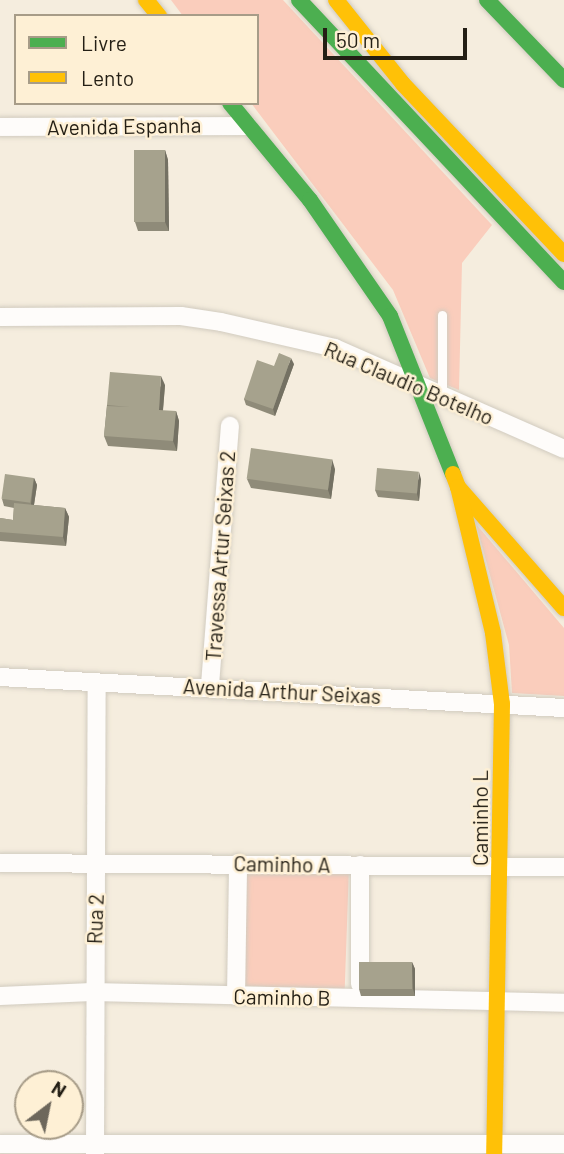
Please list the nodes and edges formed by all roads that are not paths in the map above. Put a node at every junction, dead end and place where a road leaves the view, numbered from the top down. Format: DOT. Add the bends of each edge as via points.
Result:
graph roads {
  1 [pos="146,0"];
  2 [pos="299,0"];
  3 [pos="336,0"];
  4 [pos="487,0"];
  5 [pos="157,14"];
  6 [pos="564,80"];
  7 [pos="232,105"];
  8 [pos="248,126"];
  9 [pos="0,127"];
  10 [pos="564,254"];
  11 [pos="564,282"];
  12 [pos="442,315"];
  13 [pos="0,317"];
  14 [pos="423,390"];
  15 [pos="442,397"];
  16 [pos="230,426"];
  17 [pos="564,449"];
  18 [pos="458,487"];
  19 [pos="564,608"];
  20 [pos="0,677"];
  21 [pos="97,684"];
  22 [pos="210,685"];
  23 [pos="502,704"];
  24 [pos="564,708"];
  25 [pos="98,862"];
  26 [pos="0,863"];
  27 [pos="238,863"];
  28 [pos="360,865"];
  29 [pos="564,867"];
  30 [pos="501,868"];
  31 [pos="92,992"];
  32 [pos="0,996"];
  33 [pos="236,996"];
  34 [pos="360,999"];
  35 [pos="497,1002"];
  36 [pos="564,1003"];
  37 [pos="0,1144"];
  38 [pos="564,1144"];
  39 [pos="95,1150"];
  40 [pos="494,1150"];
  1 -- 5 [label="street"];
  2 -- 11 [label="street"];
  3 -- 10 [label="street" via="403,84"];
  4 -- 6 [label="street"];
  7 -- 8 [label="street, Caminho L"];
  8 -- 9 [label="street, Avenida Espanha"];
  8 -- 14 [label="street, Caminho L" via="353,260 390,316"];
  12 -- 15 [label="lane"];
  13 -- 14 [label="street, Rua Claudio Botelho" via="181,316 221,322 335,348"];
  14 -- 15 [label="street, Rua Claudio Botelho"];
  14 -- 18 [label="street, Caminho L"];
  15 -- 17 [label="street, Rua Claudio Botelho"];
  16 -- 22 [label="street, Travessa Artur Seixas 2"];
  18 -- 19 [label="street"];
  18 -- 23 [label="street, Caminho L" via="493,633"];
  20 -- 21 [label="street, Avenida Arthur Seixas"];
  21 -- 22 [label="street, Avenida Arthur Seixas"];
  21 -- 25 [label="street, Rua 2"];
  22 -- 23 [label="street, Avenida Arthur Seixas"];
  23 -- 24 [label="street, Avenida Arthur Seixas"];
  23 -- 30 [label="street, Caminho L"];
  25 -- 26 [label="street, Caminho A"];
  25 -- 27 [label="street, Caminho A"];
  25 -- 31 [label="street, Rua 2"];
  27 -- 28 [label="street, Caminho A"];
  27 -- 33 [label="street"];
  28 -- 30 [label="street, Caminho A"];
  28 -- 34 [label="street"];
  29 -- 30 [label="street, Caminho A"];
  30 -- 35 [label="street, Caminho L"];
  31 -- 32 [label="street, Caminho B"];
  31 -- 33 [label="street, Caminho B"];
  31 -- 39 [label="street, Rua 2"];
  33 -- 34 [label="street, Caminho B"];
  34 -- 35 [label="street, Caminho B"];
  35 -- 36 [label="street, Caminho B"];
  35 -- 40 [label="street, Caminho L"];
  37 -- 39 [label="street"];
  38 -- 40 [label="street"];
  39 -- 40 [label="street"];
}
